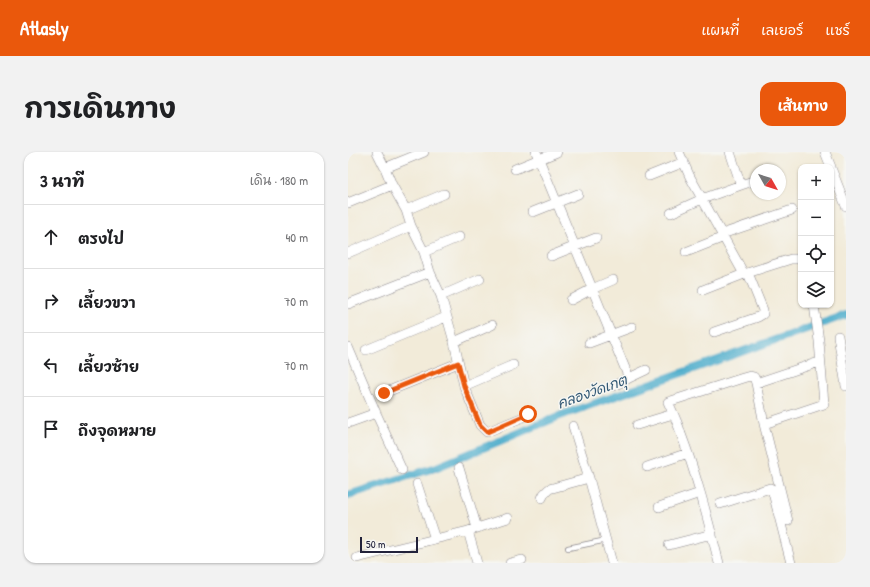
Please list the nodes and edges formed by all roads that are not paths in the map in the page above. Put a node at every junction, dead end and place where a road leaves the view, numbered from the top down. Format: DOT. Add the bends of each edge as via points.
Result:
graph roads {
  1 [pos="377,152"];
  2 [pos="424,152"];
  3 [pos="557,152"];
  4 [pos="679,152"];
  5 [pos="730,152"];
  6 [pos="825,152"];
  7 [pos="537,156"];
  8 [pos="684,162"];
  9 [pos="830,164"];
  10 [pos="385,168"];
  11 [pos="515,169"];
  12 [pos="834,175"];
  13 [pos="649,176"];
  14 [pos="750,182"];
  15 [pos="392,185"];
  16 [pos="741,185"];
  17 [pos="444,194"];
  18 [pos="578,194"];
  19 [pos="702,199"];
  20 [pos="557,202"];
  21 [pos="348,203"];
  22 [pos="846,206"];
  23 [pos="406,210"];
  24 [pos="792,210"];
  25 [pos="533,212"];
  26 [pos="671,213"];
  27 [pos="411,226"];
  28 [pos="723,235"];
  29 [pos="459,238"];
  30 [pos="596,238"];
  31 [pos="574,246"];
  32 [pos="424,252"];
  33 [pos="686,252"];
  34 [pos="348,253"];
  35 [pos="551,256"];
  36 [pos="798,258"];
  37 [pos="430,272"];
  38 [pos="746,274"];
  39 [pos="480,279"];
  40 [pos="613,280"];
  41 [pos="592,289"];
  42 [pos="703,290"];
  43 [pos="441,296"];
  44 [pos="571,300"];
  45 [pos="348,304"];
  46 [pos="815,308"];
  47 [pos="446,317"];
  48 [pos="492,325"];
  49 [pos="632,327"];
  50 [pos="714,332"];
  51 [pos="611,334"];
  52 [pos="838,336"];
  53 [pos="454,342"];
  54 [pos="589,343"];
  55 [pos="348,347"];
  56 [pos="366,350"];
  57 [pos="458,363"];
  58 [pos="816,363"];
  59 [pos="513,365"];
  60 [pos="646,370"];
  61 [pos="629,378"];
  62 [pos="756,383"];
  63 [pos="464,386"];
  64 [pos="614,386"];
  65 [pos="846,386"];
  66 [pos="384,393"];
  67 [pos="376,413"];
  68 [pos="528,414"];
  69 [pos="673,414"];
  70 [pos="348,423"];
  71 [pos="764,424"];
  72 [pos="636,425"];
  73 [pos="574,426"];
  74 [pos="688,453"];
  75 [pos="647,467"];
  76 [pos="459,468"];
  77 [pos="402,470"];
  78 [pos="589,478"];
  79 [pos="417,484"];
  80 [pos="700,493"];
  81 [pos="542,498"];
  82 [pos="720,504"];
  83 [pos="659,507"];
  84 [pos="508,518"];
  85 [pos="788,521"];
  86 [pos="472,529"];
  87 [pos="712,534"];
  88 [pos="435,539"];
  89 [pos="606,540"];
  90 [pos="669,545"];
  91 [pos="568,548"];
  92 [pos="357,558"];
  93 [pos="522,560"];
  94 [pos="477,563"];
  95 [pos="510,563"];
  96 [pos="612,563"];
  97 [pos="719,563"];
  98 [pos="791,563"];
  1 -- 10 [label="street"];
  2 -- 10 [label="street"];
  3 -- 7 [label="street"];
  4 -- 8 [label="street"];
  5 -- 16 [label="street"];
  6 -- 9 [label="street"];
  7 -- 11 [label="street"];
  7 -- 20 [label="street"];
  8 -- 13 [label="street"];
  8 -- 19 [label="street"];
  10 -- 15 [label="street"];
  12 -- 22 [label="street"];
  14 -- 16 [label="street"];
  15 -- 21 [label="street"];
  15 -- 23 [label="street"];
  16 -- 19 [label="street"];
  17 -- 23 [label="street"];
  18 -- 20 [label="street"];
  19 -- 26 [label="street"];
  19 -- 28 [label="street"];
  20 -- 25 [label="street"];
  20 -- 31 [label="street"];
  23 -- 27 [label="street"];
  24 -- 28 [label="street"];
  27 -- 32 [label="street"];
  27 -- 34 [label="street"];
  28 -- 33 [label="street"];
  28 -- 38 [label="street"];
  29 -- 32 [label="street"];
  30 -- 31 [label="street"];
  31 -- 35 [label="street"];
  31 -- 41 [label="street"];
  32 -- 37 [label="street"];
  36 -- 38 [label="street"];
  37 -- 43 [label="street"];
  37 -- 45 [label="street"];
  38 -- 42 [label="street"];
  38 -- 50 [label="street" via="763,310 762,314"];
  39 -- 43 [label="street"];
  40 -- 41 [label="street"];
  41 -- 44 [label="street"];
  41 -- 51 [label="street"];
  43 -- 47 [label="street"];
  46 -- 71 [label="street" via="824,404"];
  47 -- 53 [label="street"];
  47 -- 56 [label="street"];
  48 -- 53 [label="street"];
  49 -- 51 [label="street"];
  51 -- 54 [label="street"];
  51 -- 61 [label="street"];
  52 -- 65 [label="street"];
  53 -- 57 [label="street"];
  55 -- 67 [label="street"];
  57 -- 63 [label="street"];
  57 -- 66 [label="street"];
  58 -- 62 [label="street"];
  59 -- 63 [label="street"];
  60 -- 61 [label="street"];
  61 -- 64 [label="street"];
  62 -- 69 [label="street" via="750,376 668,402"];
  62 -- 71 [label="street"];
  63 -- 68 [label="street" via="480,425 487,432"];
  67 -- 70 [label="street"];
  67 -- 77 [label="street"];
  69 -- 72 [label="street"];
  69 -- 74 [label="street"];
  71 -- 85 [label="street"];
  73 -- 78 [label="street"];
  74 -- 75 [label="street"];
  74 -- 80 [label="street"];
  76 -- 86 [label="street"];
  78 -- 81 [label="street" via="549,489"];
  78 -- 89 [label="street"];
  79 -- 88 [label="street"];
  80 -- 83 [label="street"];
  80 -- 87 [label="street"];
  82 -- 98 [label="street" via="772,489"];
  84 -- 86 [label="street"];
  86 -- 88 [label="street"];
  86 -- 94 [label="street"];
  87 -- 90 [label="street"];
  87 -- 97 [label="street"];
  88 -- 92 [label="street"];
  89 -- 91 [label="lane"];
  89 -- 96 [label="street"];
  93 -- 95 [label="street"];
}
